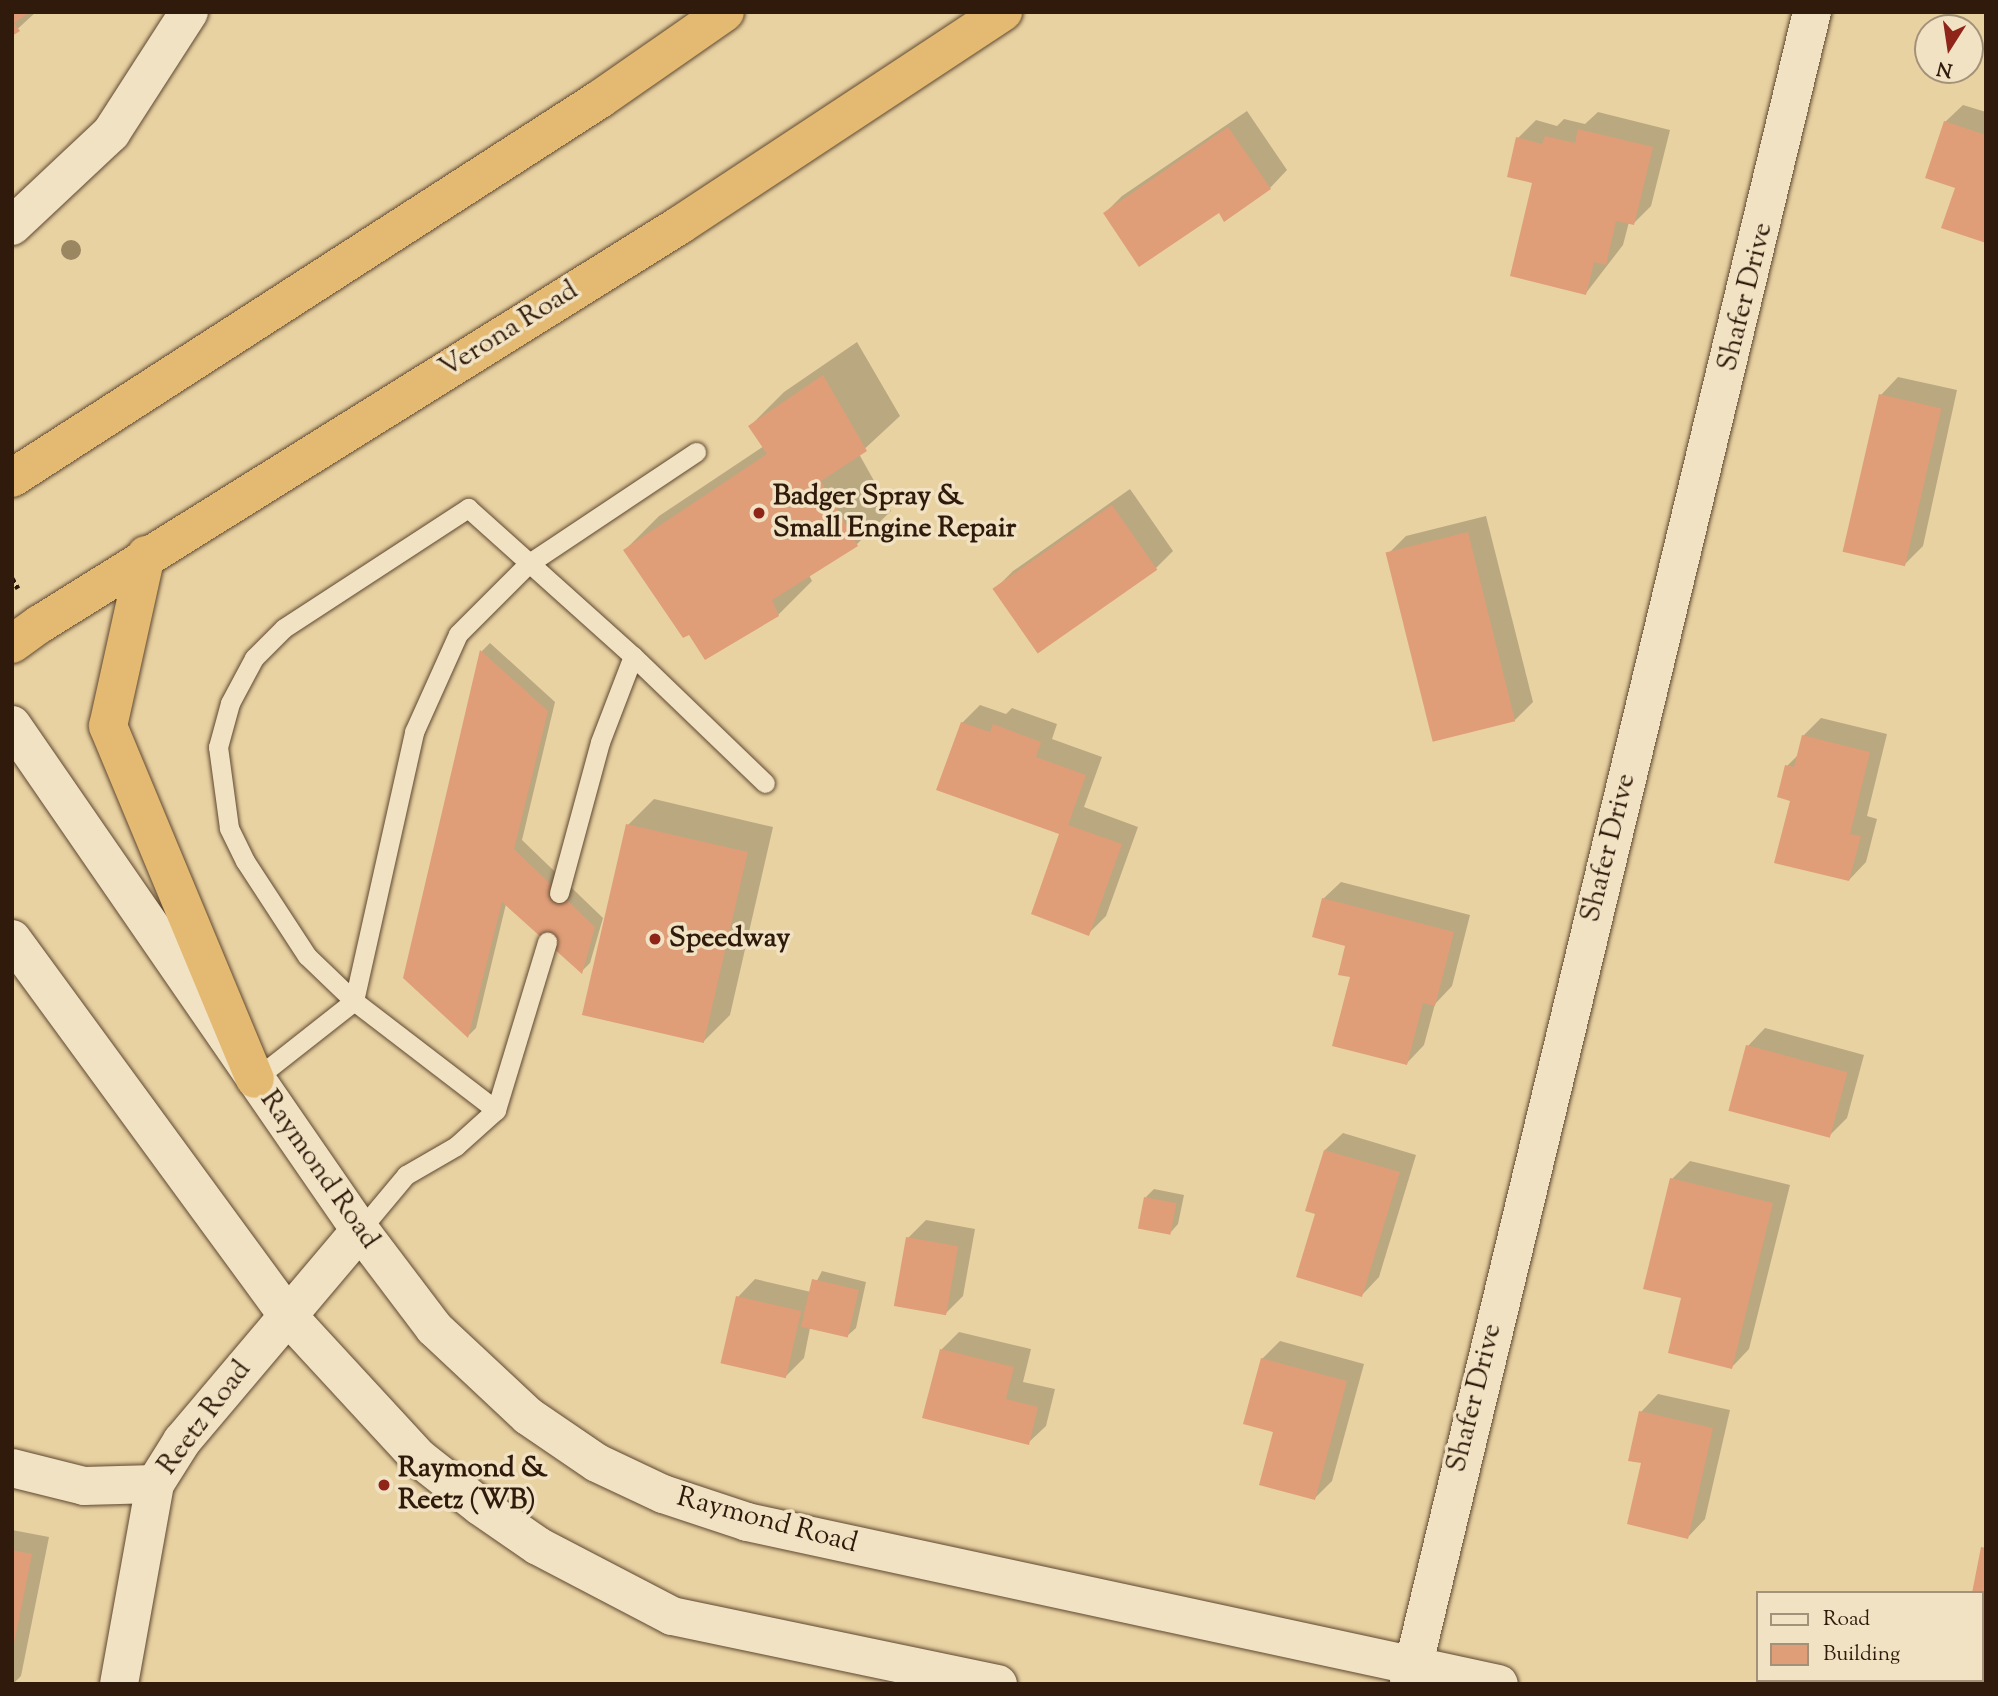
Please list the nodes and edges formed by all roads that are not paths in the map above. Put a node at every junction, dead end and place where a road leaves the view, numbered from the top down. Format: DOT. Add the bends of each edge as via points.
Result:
graph roads {
  1 [pos="189,12"];
  2 [pos="725,12"];
  3 [pos="1003,12"];
  4 [pos="1812,12"];
  5 [pos="12,226"];
  6 [pos="696,452"];
  7 [pos="12,478"];
  8 [pos="146,555"];
  9 [pos="528,564"];
  10 [pos="26,634"];
  11 [pos="633,656"];
  12 [pos="12,725"];
  13 [pos="765,783"];
  14 [pos="559,893"];
  15 [pos="12,939"];
  16 [pos="547,942"];
  17 [pos="354,1001"];
  18 [pos="255,1079"];
  19 [pos="496,1110"];
  20 [pos="360,1230"];
  21 [pos="287,1315"];
  22 [pos="12,1468"];
  23 [pos="155,1485"];
  24 [pos="1412,1674"];
  25 [pos="119,1684"];
  26 [pos="998,1684"];
  27 [pos="1499,1684"];
  1 -- 5 [label="main road" via="111,133"];
  2 -- 7 [label="highway" via="600,99"];
  3 -- 8 [label="highway, Verona Road" via="680,225"];
  4 -- 24 [label="main road, Shafer Drive"];
  6 -- 9 [label="lane"];
  8 -- 10 [label="highway, Verona Road"];
  8 -- 18 [label="highway" via="107,726"];
  9 -- 11 [label="lane"];
  9 -- 17 [label="lane" via="458,635 415,732"];
  9 -- 17 [label="lane" via="467,508 284,628 254,658 230,703 218,747 229,828 307,956"];
  11 -- 13 [label="lane"];
  11 -- 14 [label="lane" via="600,743"];
  12 -- 18 [label="main road, Raymond Road"];
  15 -- 21 [label="main road"];
  16 -- 19 [label="lane"];
  17 -- 18 [label="lane"];
  17 -- 19 [label="lane"];
  18 -- 20 [label="main road, Raymond Road"];
  19 -- 20 [label="lane" via="456,1146 406,1175"];
  20 -- 21 [label="main road, Reetz Road"];
  20 -- 24 [label="main road, Raymond Road" via="434,1328 528,1416 597,1462 663,1494 747,1522"];
  21 -- 23 [label="main road, Reetz Road" via="182,1441"];
  21 -- 26 [label="main road" via="419,1458 538,1546 659,1609 683,1618"];
  22 -- 23 [label="main road" via="84,1486"];
  23 -- 25 [label="main road, Reetz Road"];
  24 -- 27 [label="main road, Raymond Road"];
}
